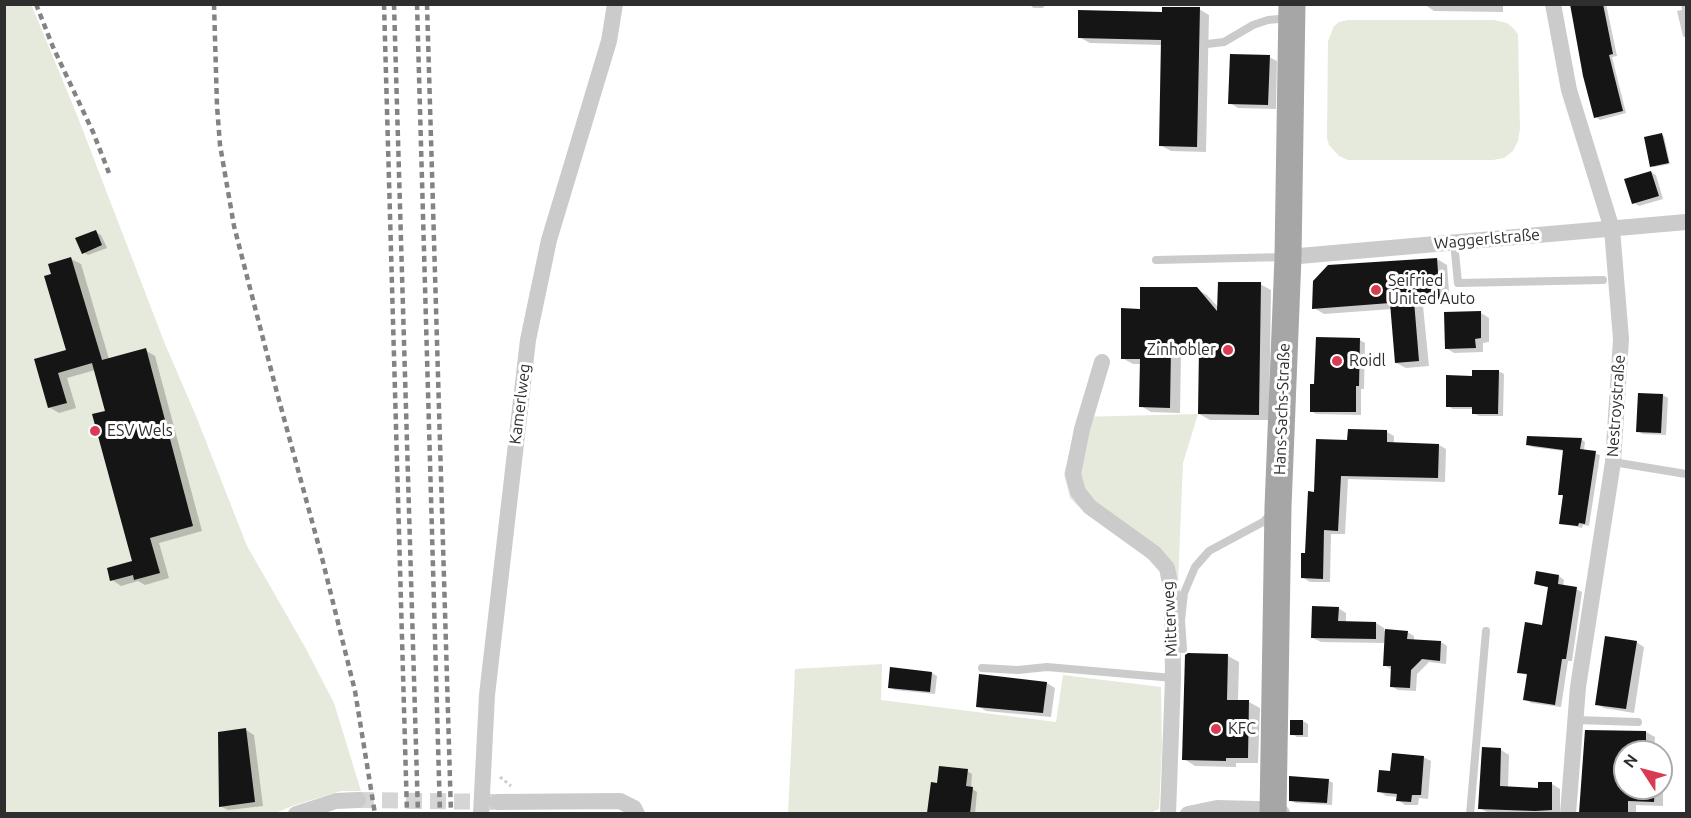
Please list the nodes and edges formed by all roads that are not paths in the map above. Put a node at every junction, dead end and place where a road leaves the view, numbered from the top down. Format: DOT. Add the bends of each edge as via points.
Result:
graph roads {
  1 [pos="615,4"];
  2 [pos="1035,4"];
  3 [pos="1041,4"];
  4 [pos="1553,4"];
  5 [pos="1292,11"];
  6 [pos="1207,44"];
  7 [pos="1686,222"];
  8 [pos="1612,230"];
  9 [pos="1454,242"];
  10 [pos="1288,257"];
  11 [pos="1156,260"];
  12 [pos="1603,280"];
  13 [pos="1102,362"];
  14 [pos="1613,462"];
  15 [pos="1686,474"];
  16 [pos="1278,507"];
  17 [pos="1486,631"];
  18 [pos="1183,649"];
  19 [pos="982,668"];
  20 [pos="1173,678"];
  21 [pos="1576,720"];
  22 [pos="1638,722"];
  23 [pos="489,798"];
  24 [pos="358,800"];
  25 [pos="481,812"];
  26 [pos="296,813"];
  27 [pos="637,813"];
  28 [pos="1168,813"];
  29 [pos="1188,813"];
  30 [pos="1274,813"];
  31 [pos="1283,813"];
  32 [pos="1470,813"];
  33 [pos="1568,813"];
  1 -- 23 [label="street, Kamerlweg" via="609,41 549,240 528,340 488,695"];
  2 -- 3 [label="lane"];
  4 -- 8 [label="street, Nestroystraße" via="1569,90"];
  5 -- 6 [label="lane" via="1224,42"];
  5 -- 10 [label="main road, Hans-Sachs-Straße"];
  7 -- 8 [label="street, Waggerlstraße"];
  8 -- 9 [label="street, Waggerlstraße"];
  8 -- 14 [label="street, Nestroystraße" via="1621,339"];
  9 -- 10 [label="street, Waggerlstraße"];
  9 -- 12 [label="lane" via="1458,283"];
  10 -- 11 [label="lane"];
  10 -- 16 [label="main road, Hans-Sachs-Straße"];
  13 -- 20 [label="street, Mitterweg" via="1072,474 1078,492 1090,507 1154,553 1167,568 1172,593"];
  14 -- 15 [label="lane"];
  14 -- 21 [label="street, Nestroystraße"];
  16 -- 18 [label="lane" via="1263,522 1209,551 1195,567 1184,593"];
  16 -- 30 [label="main road, Hans-Sachs-Straße"];
  17 -- 32 [label="lane"];
  19 -- 20 [label="lane" via="1047,668"];
  20 -- 28 [label="street, Mitterweg"];
  21 -- 22 [label="lane"];
  21 -- 33 [label="street, Nestroystraße"];
  23 -- 25 [label="street, Kamerlweg"];
  23 -- 27 [label="street" via="620,801"];
  24 -- 26 [label="street" via="336,801"];
  29 -- 30 [label="street" via="1218,808"];
  30 -- 31 [label="street"];
}
